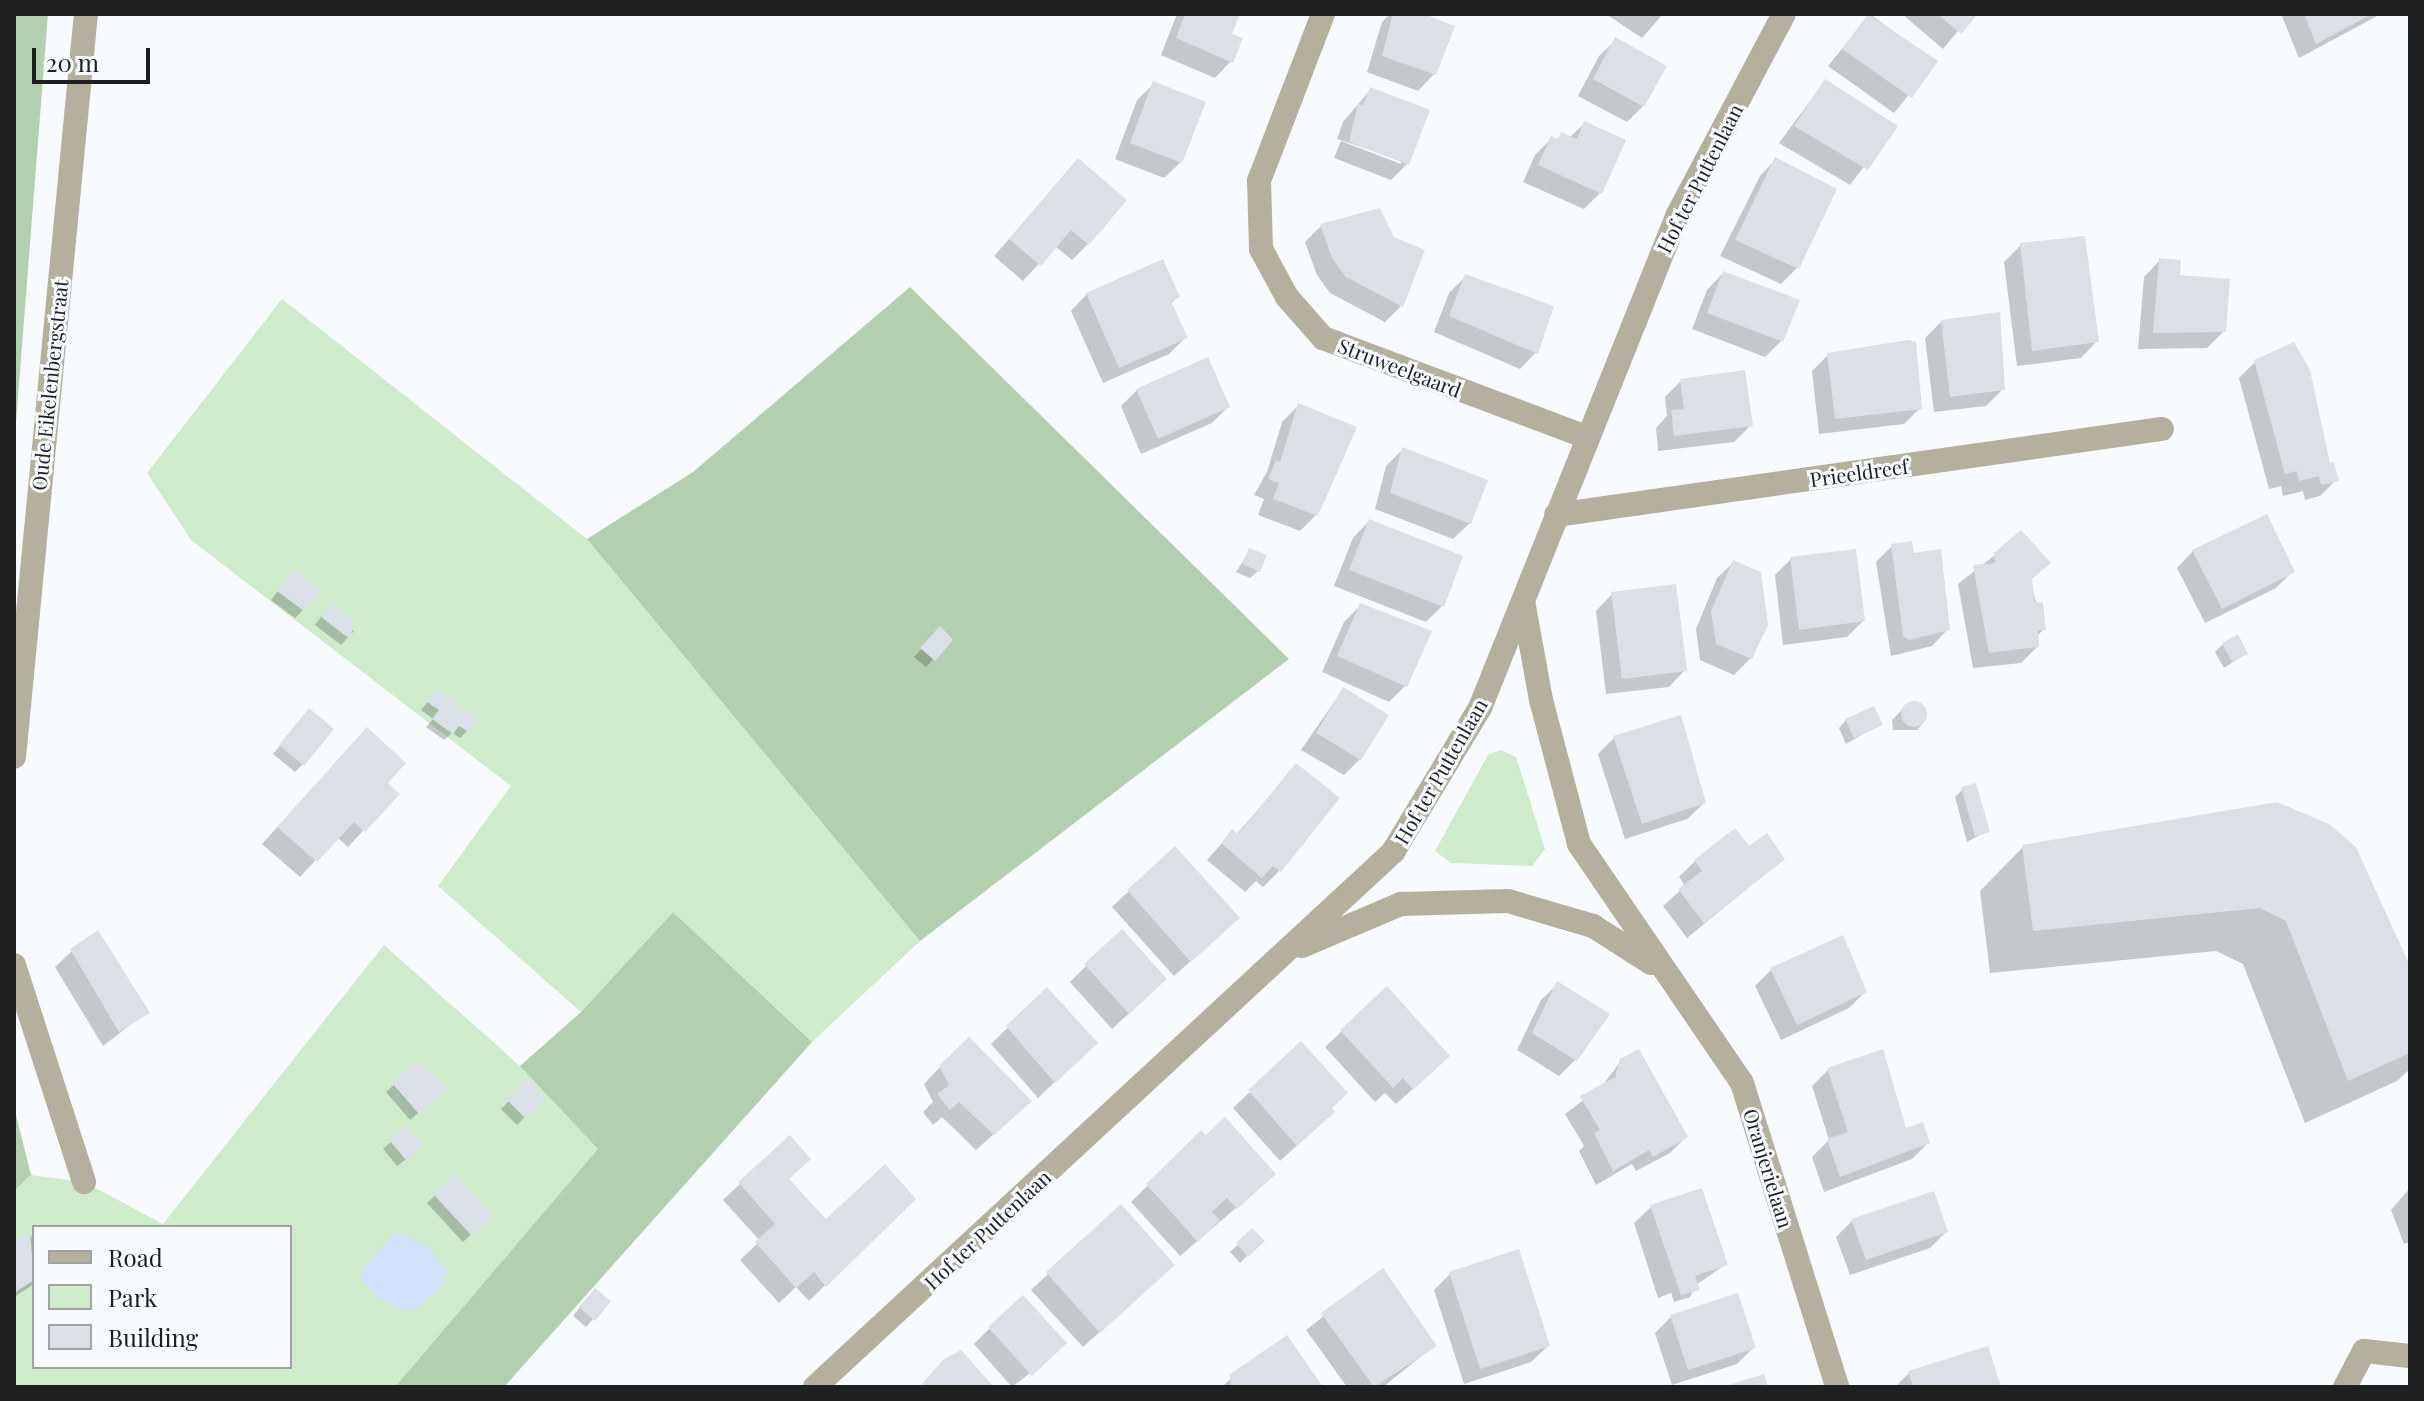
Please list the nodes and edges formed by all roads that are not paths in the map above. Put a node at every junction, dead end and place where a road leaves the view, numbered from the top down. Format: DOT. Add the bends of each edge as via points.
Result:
graph roads {
  1 [pos="86,14"];
  2 [pos="1323,14"];
  3 [pos="1784,14"];
  4 [pos="2162,429"];
  5 [pos="1586,437"];
  6 [pos="1556,515"];
  7 [pos="1523,599"];
  8 [pos="14,757"];
  9 [pos="1286,952"];
  10 [pos="14,965"];
  11 [pos="1660,968"];
  12 [pos="84,1182"];
  13 [pos="2410,1356"];
  14 [pos="815,1387"];
  15 [pos="1837,1387"];
  16 [pos="2345,1387"];
  1 -- 8 [label="street, Oude Eikelenbergstraat"];
  2 -- 5 [label="street, Struweelgaard" via="1259,181 1261,249 1287,297 1323,338"];
  3 -- 5 [label="street, Hof ter Puttenlaan" via="1678,214"];
  4 -- 6 [label="street, Prieeldreef"];
  5 -- 6 [label="street, Hof ter Puttenlaan"];
  6 -- 7 [label="street, Hof ter Puttenlaan"];
  7 -- 9 [label="street, Hof ter Puttenlaan" via="1480,708 1393,852"];
  7 -- 11 [label="street, Oranjerielaan" via="1541,700 1579,844"];
  9 -- 11 [label="street, Oranjerielaan" via="1401,904 1508,901 1593,926"];
  9 -- 14 [label="street, Hof ter Puttenlaan"];
  10 -- 12 [label="street"];
  11 -- 15 [label="street, Oranjerielaan" via="1742,1083"];
  13 -- 16 [label="street" via="2364,1351"];
}
